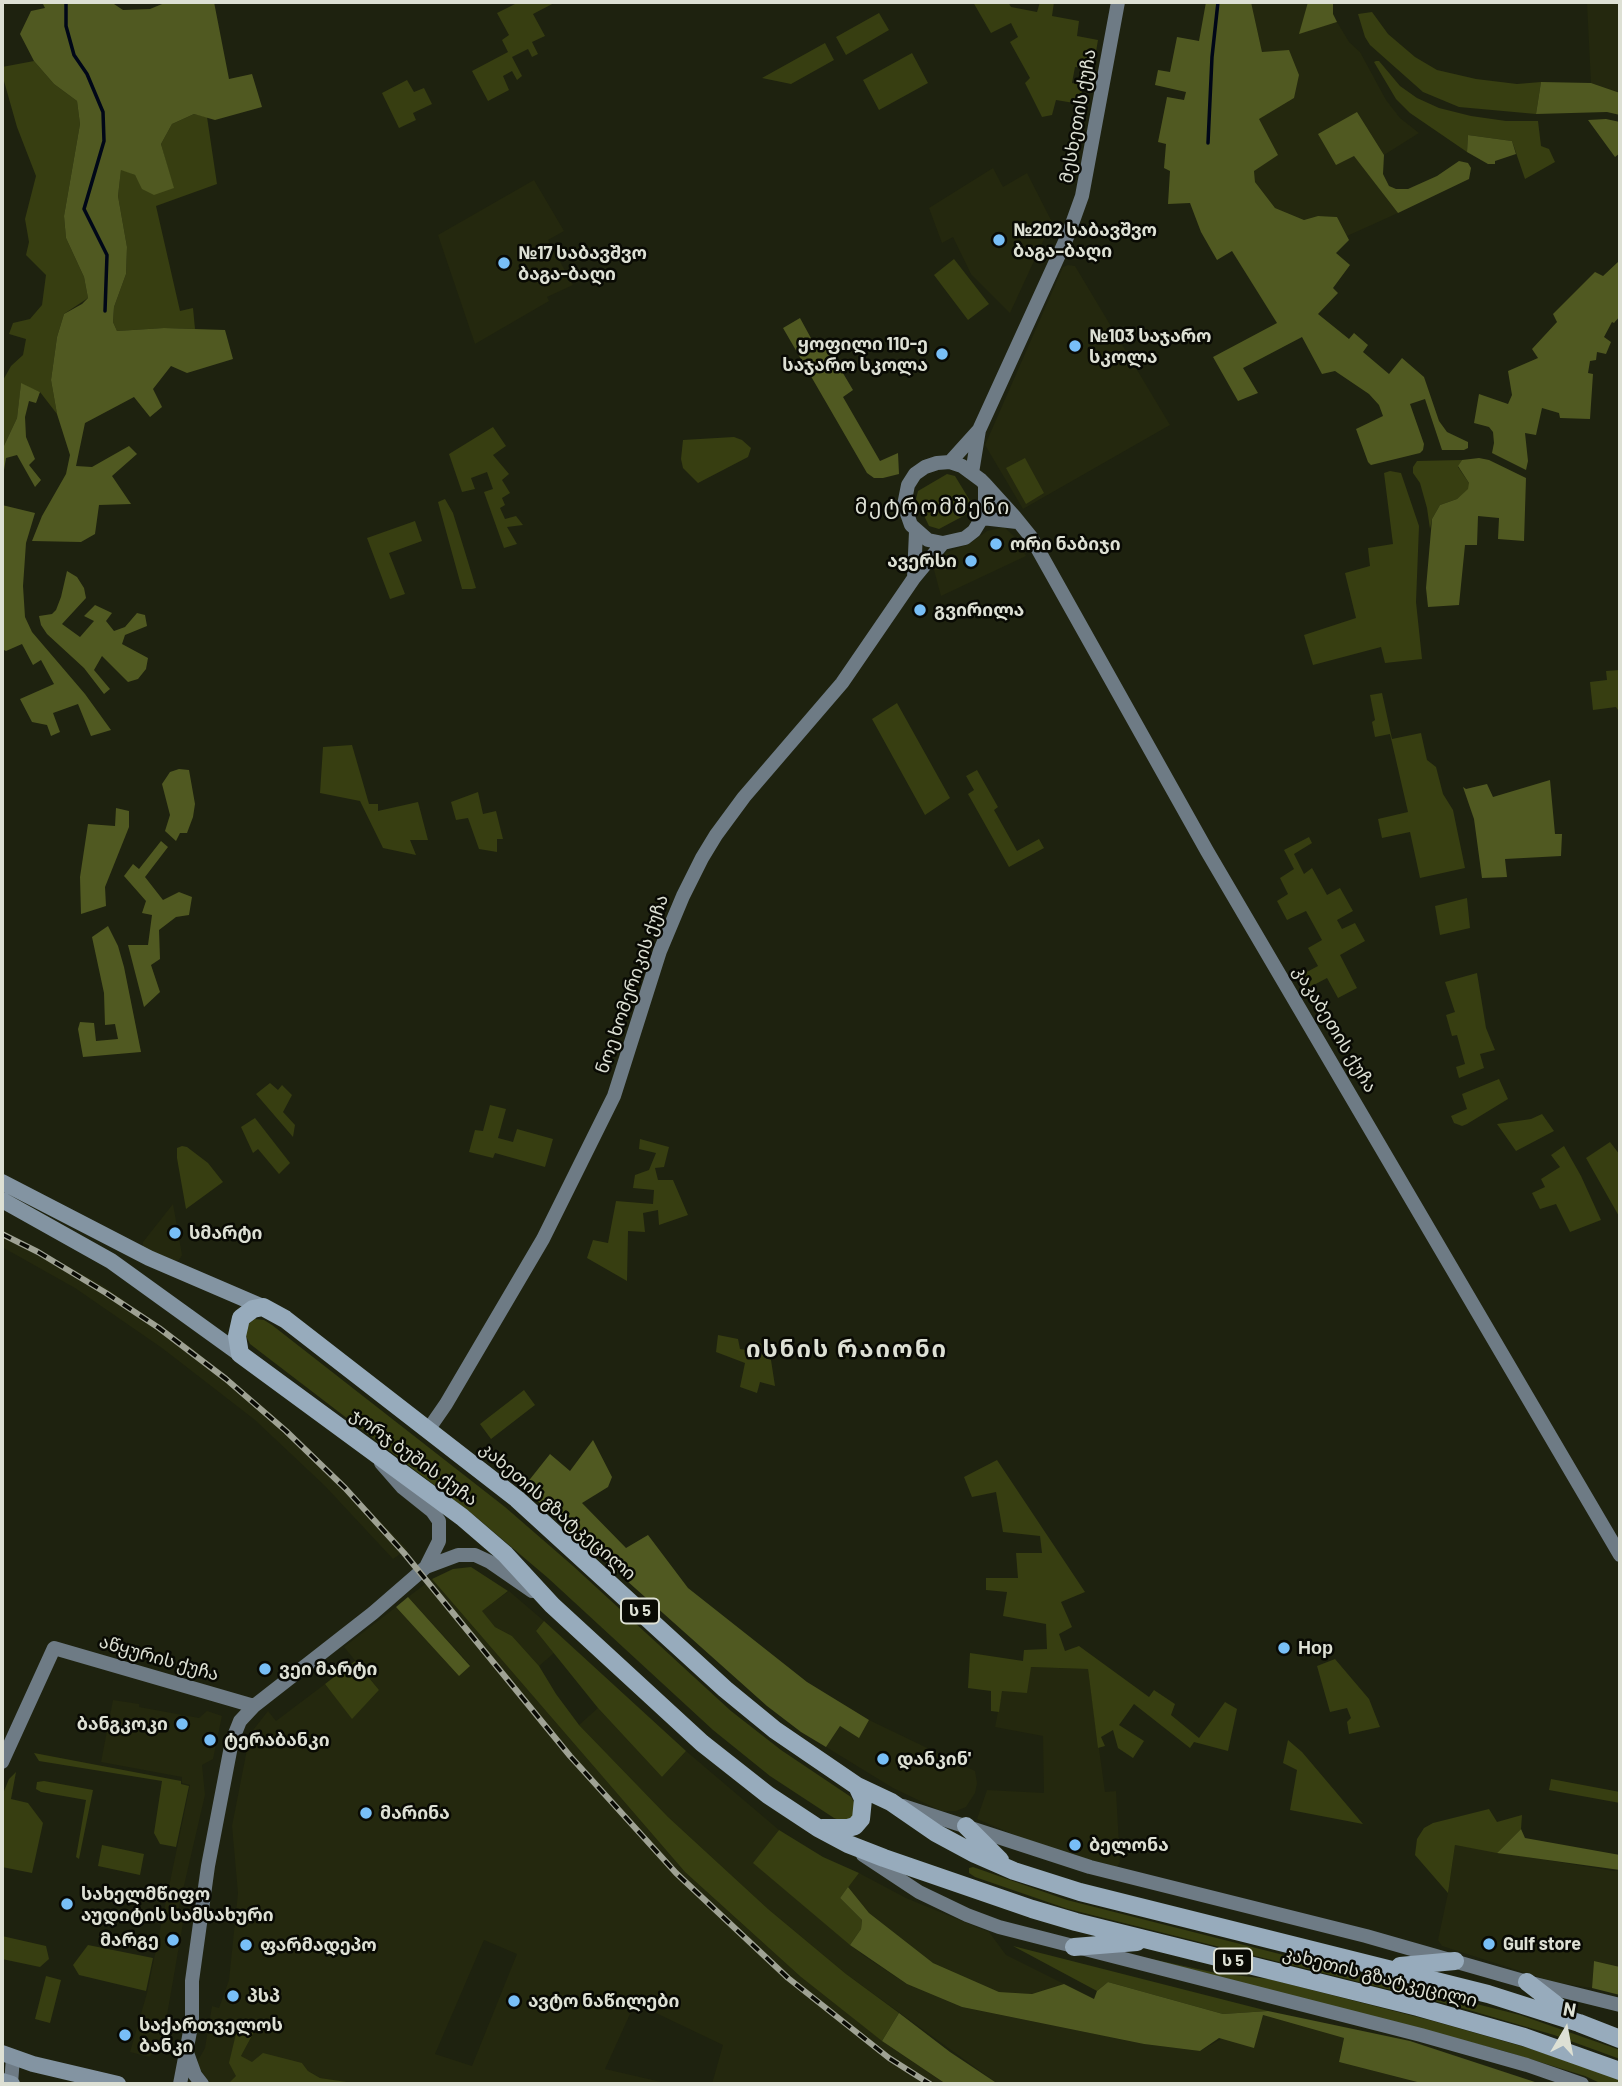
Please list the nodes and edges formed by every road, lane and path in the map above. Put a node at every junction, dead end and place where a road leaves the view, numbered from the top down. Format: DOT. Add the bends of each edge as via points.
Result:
graph roads {
  1 [pos="1118,2"];
  2 [pos="979,430"];
  3 [pos="950,462"];
  4 [pos="972,473"];
  5 [pos="985,484"];
  6 [pos="982,518"];
  7 [pos="1017,522"];
  8 [pos="916,531"];
  9 [pos="943,543"];
  10 [pos="914,578"];
  11 [pos="2,1182"];
  12 [pos="2,1200"];
  13 [pos="263,1307"];
  14 [pos="240,1354"];
  15 [pos="428,1430"];
  16 [pos="373,1454"];
  17 [pos="1620,1555"];
  18 [pos="426,1567"];
  19 [pos="552,1605"];
  20 [pos="254,1706"];
  21 [pos="2,1762"];
  22 [pos="857,1786"];
  23 [pos="891,1802"];
  24 [pos="966,1826"];
  25 [pos="818,1828"];
  26 [pos="848,1844"];
  27 [pos="1014,1871"];
  28 [pos="1154,1941"];
  29 [pos="1074,1947"];
  30 [pos="1455,1961"];
  31 [pos="1384,1967"];
  32 [pos="1527,1982"];
  33 [pos="1620,2005"];
  34 [pos="1579,2023"];
  35 [pos="1620,2039"];
  36 [pos="187,2052"];
  37 [pos="5,2059"];
  38 [pos="1620,2071"];
  39 [pos="2,2081"];
  40 [pos="11,2084"];
  41 [pos="118,2084"];
  42 [pos="180,2084"];
  43 [pos="202,2084"];
  44 [pos="1582,2084"];
  1 -- 2 [label="street, მესხეთის ქუჩა" via="1087,178 1068,235"];
  2 -- 3 [label="street"];
  2 -- 4 [label="street"];
  3 -- 4 [label="street"];
  3 -- 8 [label="street" via="925,467 908,485 905,513"];
  4 -- 5 [label="street"];
  5 -- 6 [label="street"];
  5 -- 7 [label="street, კაკაბეთის ქუჩა"];
  6 -- 7 [label="street"];
  6 -- 9 [label="street" via="965,538"];
  7 -- 17 [label="street, კაკაბეთის ქუჩა" via="1037,545 1200,840"];
  8 -- 9 [label="street"];
  8 -- 10 [label="street"];
  9 -- 10 [label="street, ნოე ხომერიკის ქუჩა"];
  10 -- 15 [label="street, ნოე ხომერიკის ქუჩა" via="842,683 744,797 702,858 660,951 614,1096 543,1239"];
  11 -- 13 [label="main road, ჯორჯ ბუშის ქუჩა" via="149,1258"];
  12 -- 14 [label="main road, ჯორჯ ბუშის ქუჩა" via="111,1261"];
  13 -- 14 [label="highway" via="241,1318"];
  13 -- 15 [label="highway, ჯორჯ ბუშის ქუჩა / ს 5" via="285,1319"];
  14 -- 16 [label="highway, ჯორჯ ბუშის ქუჩა / ს 5"];
  15 -- 22 [label="highway, კახეთის გზატკეცილი / ს 5" via="550,1528 752,1712"];
  16 -- 18 [label="street" via="439,1521 440,1535"];
  16 -- 19 [label="highway, ჯორჯ ბუშის ქუჩა / ს 5" via="484,1536"];
  18 -- 19 [label="street" via="458,1555 475,1555"];
  18 -- 20 [label="street"];
  19 -- 25 [label="highway, კახეთის გზატკეცილი / ს 5" via="702,1743"];
  20 -- 21 [label="street, აწყურის ქუჩა" via="54,1648"];
  20 -- 36 [label="street" via="235,1731 227,1765 208,1866"];
  22 -- 23 [label="highway, კახეთის გზატკეცილი / ს 5"];
  22 -- 25 [label="highway" via="864,1808 855,1826"];
  23 -- 24 [label="street, კახეთის გზატკეცილი"];
  23 -- 27 [label="highway, კახეთის გზატკეცილი / ს 5" via="936,1833"];
  24 -- 27 [label="highway"];
  24 -- 30 [label="street, კახეთის გზატკეცილი" via="1090,1867"];
  25 -- 26 [label="highway, კახეთის გზატკეცილი / ს 5"];
  26 -- 28 [label="highway, კახეთის გზატკეცილი / ს 5" via="1032,1909"];
  26 -- 29 [label="street, კახეთის გზატკეცილი" via="942,1904 999,1927"];
  27 -- 31 [label="highway, კახეთის გზატკეცილი / ს 5" via="1080,1892"];
  28 -- 29 [label="highway"];
  28 -- 38 [label="highway, კახეთის გზატკეცილი / ს 5" via="1494,2028"];
  29 -- 44 [label="street, კახეთის გზატკეცილი" via="1421,2035"];
  30 -- 31 [label="highway"];
  30 -- 32 [label="street, კახეთის გზატკეცილი"];
  31 -- 34 [label="highway, კახეთის გზატკეცილი / ს 5"];
  32 -- 33 [label="street, კახეთის გზატკეცილი"];
  32 -- 34 [label="highway"];
  34 -- 35 [label="highway, კახეთის გზატკეცილი / ს 5"];
  36 -- 42 [label="street"];
  36 -- 43 [label="street"];
  37 -- 40 [label="street"];
  37 -- 41 [label="main road"];
  39 -- 40 [label="main road"];
}
